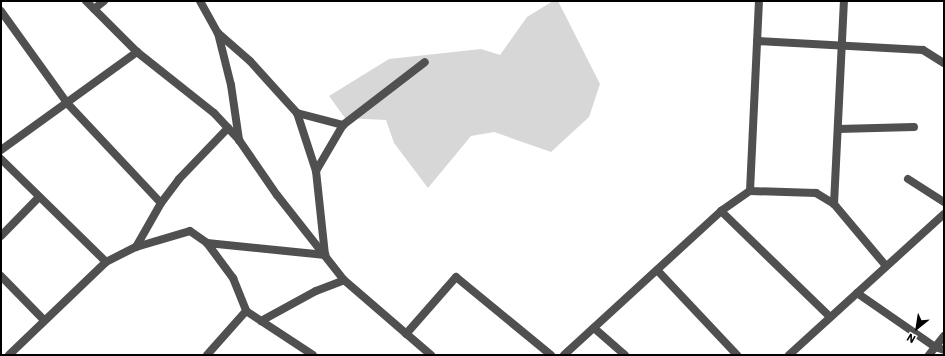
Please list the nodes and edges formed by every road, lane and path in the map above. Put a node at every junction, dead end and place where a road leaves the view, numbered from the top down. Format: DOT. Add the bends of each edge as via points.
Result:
graph roads {
  1 [pos="86,1"];
  2 [pos="104,1"];
  3 [pos="200,1"];
  4 [pos="759,1"];
  5 [pos="844,1"];
  6 [pos="94,9"];
  7 [pos="1,11"];
  8 [pos="218,33"];
  9 [pos="757,41"];
  10 [pos="842,45"];
  11 [pos="137,52"];
  12 [pos="425,62"];
  13 [pos="944,63"];
  14 [pos="67,103"];
  15 [pos="297,113"];
  16 [pos="343,125"];
  17 [pos="914,127"];
  18 [pos="228,128"];
  19 [pos="838,129"];
  20 [pos="239,140"];
  21 [pos="1,150"];
  22 [pos="1,159"];
  23 [pos="316,171"];
  24 [pos="908,179"];
  25 [pos="750,191"];
  26 [pos="39,197"];
  27 [pos="944,201"];
  28 [pos="161,203"];
  29 [pos="834,204"];
  30 [pos="721,211"];
  31 [pos="944,214"];
  32 [pos="1,236"];
  33 [pos="207,243"];
  34 [pos="136,247"];
  35 [pos="325,255"];
  36 [pos="106,262"];
  37 [pos="886,266"];
  38 [pos="657,270"];
  39 [pos="1,276"];
  40 [pos="344,280"];
  41 [pos="857,293"];
  42 [pos="246,311"];
  43 [pos="830,317"];
  44 [pos="44,320"];
  45 [pos="261,321"];
  46 [pos="594,328"];
  47 [pos="406,334"];
  48 [pos="944,336"];
  49 [pos="935,347"];
  50 [pos="944,350"];
  51 [pos="9,355"];
  52 [pos="208,355"];
  53 [pos="313,355"];
  54 [pos="431,355"];
  55 [pos="552,355"];
  56 [pos="564,355"];
  57 [pos="625,355"];
  58 [pos="736,355"];
  59 [pos="789,355"];
  60 [pos="929,355"];
  1 -- 6 [label="street"];
  2 -- 6 [label="street"];
  3 -- 8 [label="street"];
  4 -- 9 [label="street"];
  5 -- 10 [label="street"];
  6 -- 11 [label="street"];
  7 -- 14 [label="street"];
  8 -- 15 [label="street" via="250,61"];
  8 -- 20 [label="street" via="231,85"];
  9 -- 10 [label="street"];
  9 -- 25 [label="street"];
  10 -- 13 [label="street" via="923,50"];
  10 -- 19 [label="street"];
  11 -- 14 [label="street"];
  11 -- 18 [label="street" via="214,113"];
  12 -- 16 [label="street"];
  14 -- 21 [label="street"];
  14 -- 28 [label="street"];
  15 -- 16 [label="street"];
  15 -- 23 [label="street"];
  16 -- 23 [label="street"];
  17 -- 19 [label="street"];
  18 -- 20 [label="street"];
  18 -- 28 [label="street"];
  19 -- 29 [label="street"];
  20 -- 35 [label="street" via="277,195"];
  22 -- 26 [label="street"];
  23 -- 35 [label="street" via="322,207"];
  24 -- 27 [label="street"];
  25 -- 29 [label="street" via="816,193"];
  25 -- 30 [label="street"];
  26 -- 32 [label="street"];
  26 -- 36 [label="street"];
  28 -- 34 [label="street"];
  29 -- 37 [label="street"];
  30 -- 38 [label="street"];
  30 -- 43 [label="street"];
  31 -- 37 [label="street"];
  33 -- 34 [label="street" via="190,231"];
  33 -- 35 [label="street"];
  33 -- 42 [label="street" via="233,278"];
  34 -- 36 [label="street"];
  35 -- 40 [label="street"];
  36 -- 44 [label="street"];
  37 -- 41 [label="street"];
  38 -- 46 [label="street"];
  38 -- 58 [label="street"];
  39 -- 44 [label="street"];
  40 -- 45 [label="street" via="316,291"];
  40 -- 47 [label="street"];
  41 -- 43 [label="street"];
  41 -- 49 [label="street"];
  42 -- 45 [label="street"];
  42 -- 52 [label="street"];
  43 -- 59 [label="street"];
  44 -- 51 [label="street"];
  45 -- 53 [label="street"];
  46 -- 56 [label="street"];
  46 -- 57 [label="street"];
  47 -- 54 [label="street"];
  47 -- 55 [label="street" via="456,277"];
  48 -- 49 [label="street"];
  49 -- 50 [label="street"];
  49 -- 60 [label="street"];
}
